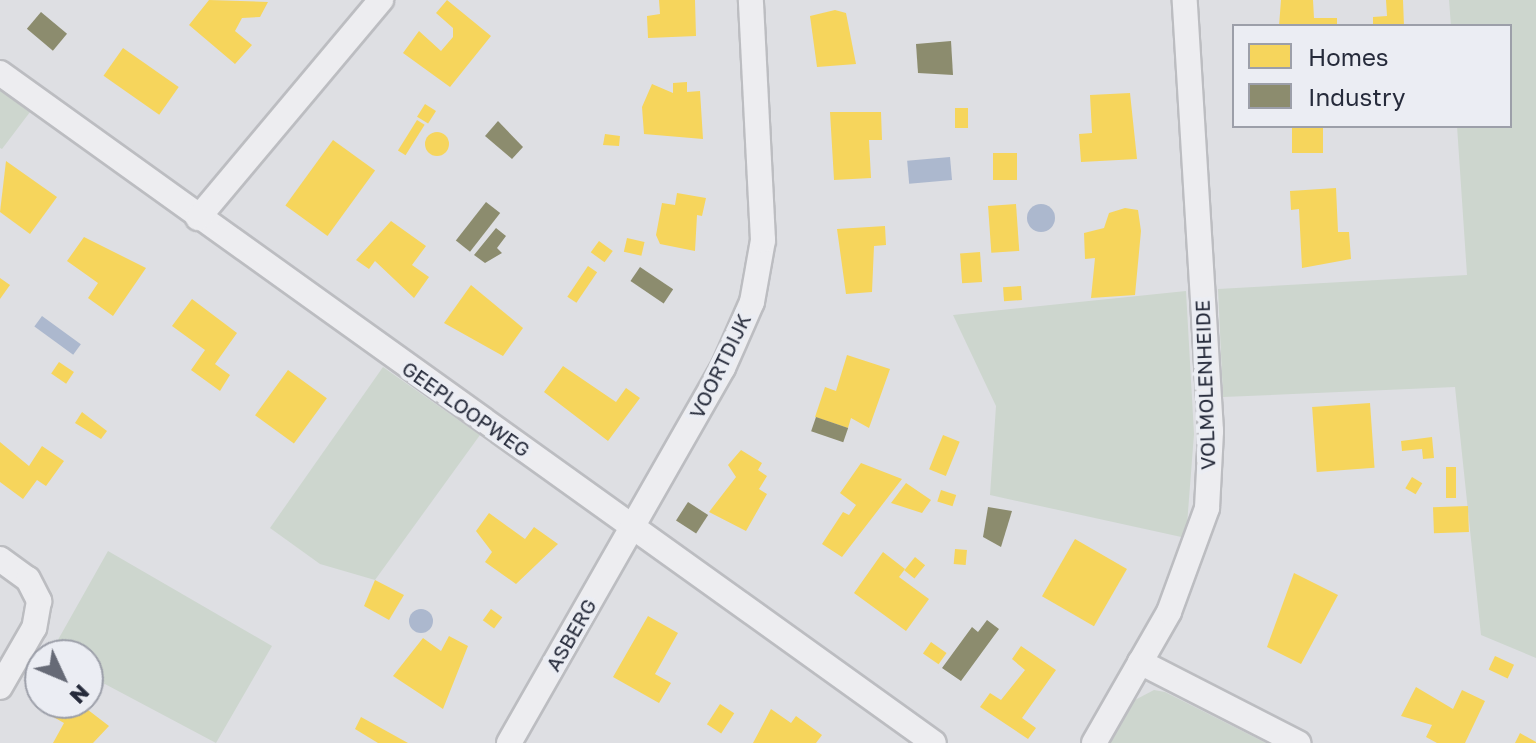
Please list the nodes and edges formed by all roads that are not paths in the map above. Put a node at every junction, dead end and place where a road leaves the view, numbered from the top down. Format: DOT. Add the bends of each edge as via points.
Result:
graph roads {
  1 [pos="381,0"];
  2 [pos="751,0"];
  3 [pos="1185,0"];
  4 [pos="0,73"];
  5 [pos="198,218"];
  6 [pos="633,526"];
  7 [pos="0,559"];
  8 [pos="1140,662"];
  9 [pos="0,687"];
  10 [pos="509,743"];
  11 [pos="934,743"];
  12 [pos="1094,743"];
  13 [pos="1298,743"];
  1 -- 5 [label="street"];
  2 -- 6 [label="street, VOORTDIJK" via="763,240 752,302 723,368"];
  3 -- 8 [label="street, VOLMOLENHEIDE" via="1211,431 1207,508 1188,571"];
  4 -- 5 [label="street, GEEPLOOPWEG"];
  5 -- 6 [label="street, GEEPLOOPWEG"];
  6 -- 10 [label="street, ASBERG"];
  6 -- 11 [label="street, GEEPLOOPWEG"];
  7 -- 9 [label="street" via="28,579 39,601 34,628"];
  8 -- 12 [label="street, VOLMOLENHEIDE"];
  8 -- 13 [label="street"];
}
